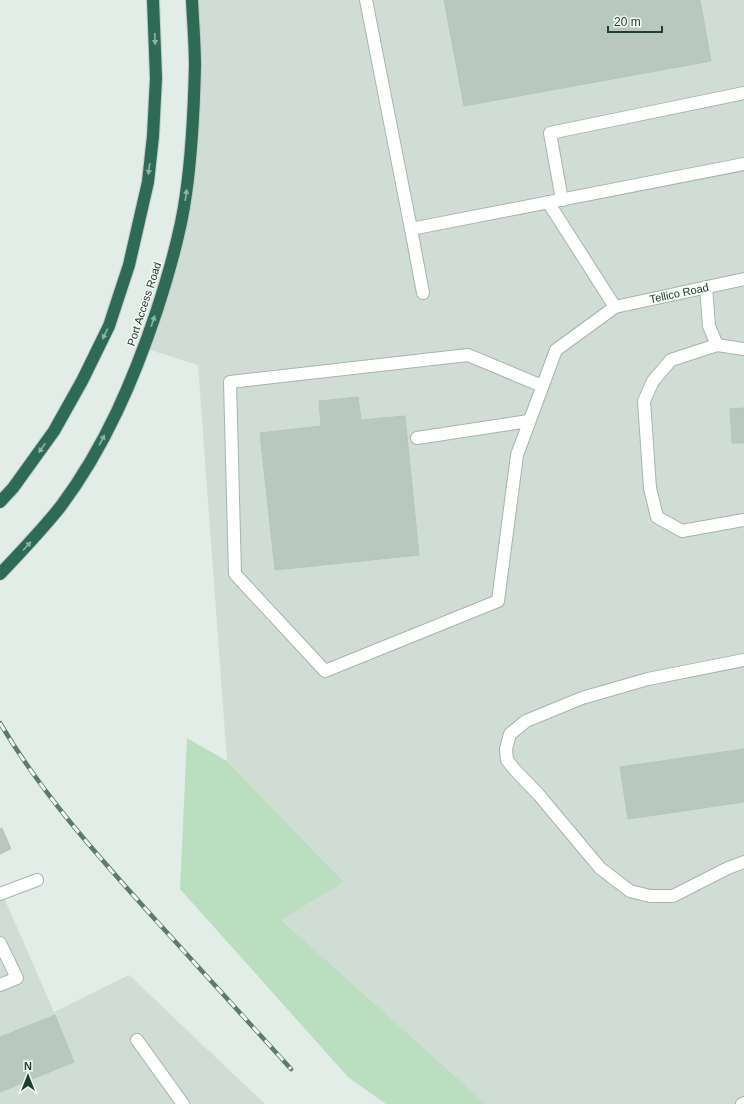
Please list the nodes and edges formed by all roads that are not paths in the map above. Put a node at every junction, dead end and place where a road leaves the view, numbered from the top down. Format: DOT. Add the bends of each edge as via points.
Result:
graph roads {
  1 [pos="153,0"];
  2 [pos="192,0"];
  3 [pos="366,0"];
  4 [pos="744,93"];
  5 [pos="744,164"];
  6 [pos="562,200"];
  7 [pos="548,202"];
  8 [pos="410,229"];
  9 [pos="744,278"];
  10 [pos="706,287"];
  11 [pos="423,293"];
  12 [pos="614,307"];
  13 [pos="717,345"];
  14 [pos="744,349"];
  15 [pos="542,386"];
  16 [pos="529,421"];
  17 [pos="417,438"];
  18 [pos="0,502"];
  19 [pos="744,520"];
  20 [pos="0,574"];
  21 [pos="744,660"];
  22 [pos="744,862"];
  23 [pos="37,880"];
  24 [pos="0,894"];
  25 [pos="0,943"];
  26 [pos="0,985"];
  27 [pos="137,1040"];
  28 [pos="183,1104"];
  1 -- 18 [label="highway, one-way" via="156,78 153,136 148,182 129,265 109,326 82,381 54,431"];
  20 -- 2 [label="highway, Port Access Road, one-way" via="27,547 61,506 92,459 117,412 144,348 174,254 186,196 192,141 195,65"];
  3 -- 8 [label="street"];
  4 -- 6 [label="street" via="550,133"];
  5 -- 6 [label="street"];
  6 -- 7 [label="street"];
  7 -- 8 [label="street"];
  7 -- 12 [label="street"];
  8 -- 11 [label="street"];
  9 -- 10 [label="street, Tellico Road"];
  10 -- 12 [label="street, Tellico Road"];
  10 -- 13 [label="street" via="709,326"];
  12 -- 15 [label="street" via="556,350"];
  13 -- 14 [label="street"];
  13 -- 19 [label="street" via="671,360 653,381 644,401 650,488 657,517 682,531"];
  15 -- 16 [label="street"];
  15 -- 16 [label="street" via="468,355 230,382 235,574 325,671 498,602 517,455"];
  16 -- 17 [label="street"];
  21 -- 22 [label="street" via="648,679 582,698 526,721 510,734 506,748 507,760 565,828 600,868 630,891 650,896 673,896"];
  23 -- 24 [label="street"];
  25 -- 26 [label="street" via="17,978"];
  27 -- 28 [label="street"];
}
